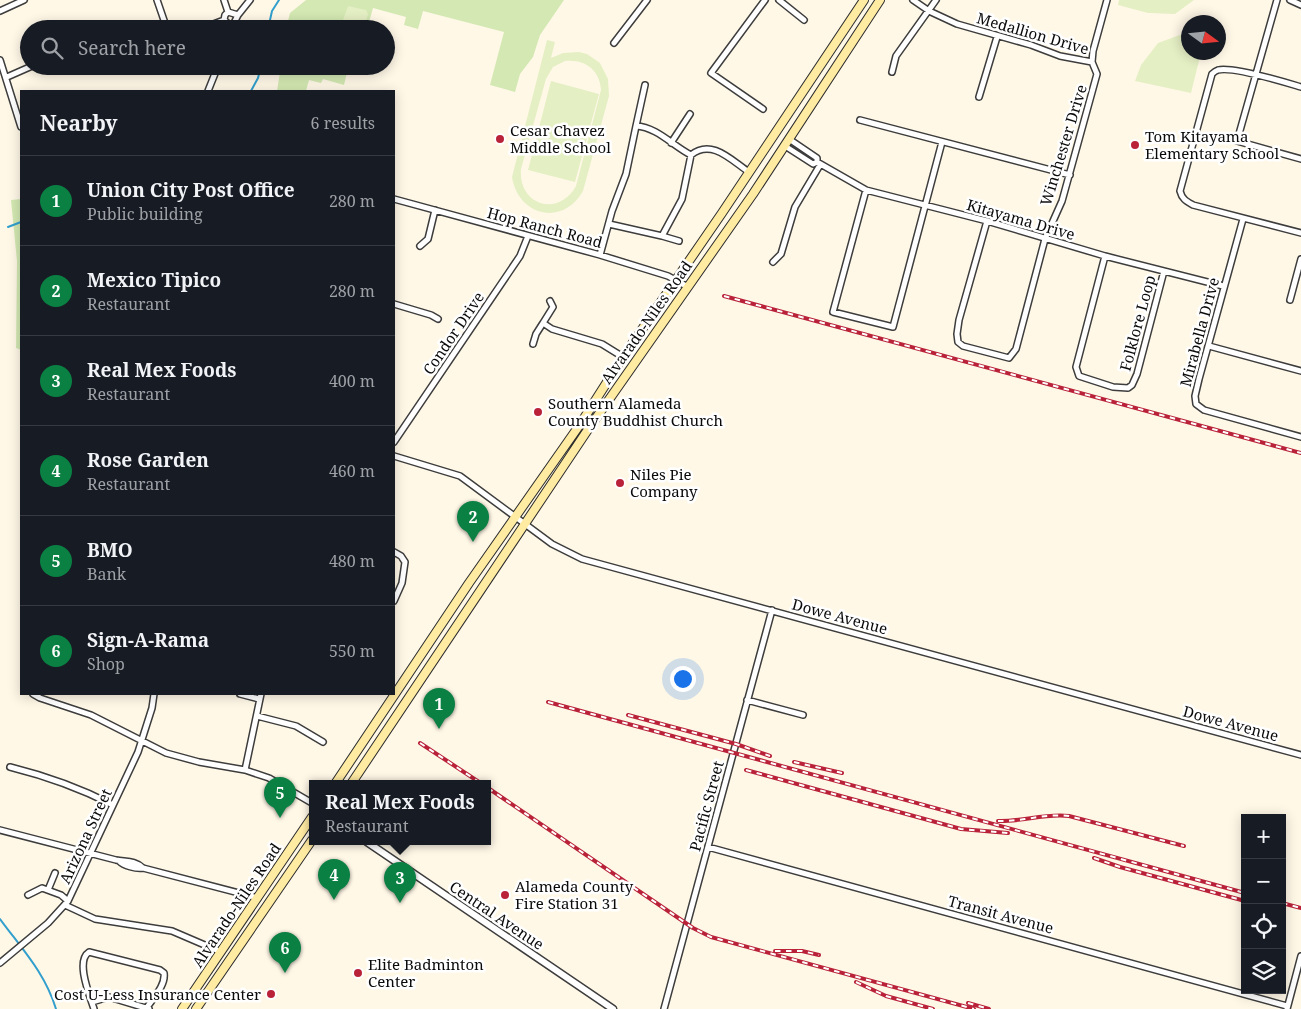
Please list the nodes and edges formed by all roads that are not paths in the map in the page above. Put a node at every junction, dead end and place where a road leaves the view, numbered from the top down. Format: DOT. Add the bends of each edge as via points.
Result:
graph roads {
  1 [pos="24,0"];
  2 [pos="157,0"];
  3 [pos="224,0"];
  4 [pos="250,0"];
  5 [pos="647,0"];
  6 [pos="765,0"];
  7 [pos="779,0"];
  8 [pos="864,0"];
  9 [pos="880,0"];
  10 [pos="913,0"];
  11 [pos="936,0"];
  12 [pos="1107,0"];
  13 [pos="1277,0"];
  14 [pos="1290,0"];
  15 [pos="1301,5"];
  16 [pos="0,10"];
  17 [pos="929,10"];
  18 [pos="228,12"];
  19 [pos="238,15"];
  20 [pos="164,20"];
  21 [pos="224,20"];
  22 [pos="236,20"];
  23 [pos="804,20"];
  24 [pos="997,37"];
  25 [pos="614,43"];
  26 [pos="0,60"];
  27 [pos="1092,62"];
  28 [pos="20,71"];
  29 [pos="892,72"];
  30 [pos="1255,74"];
  31 [pos="214,75"];
  32 [pos="6,77"];
  33 [pos="646,85"];
  34 [pos="1301,87"];
  35 [pos="208,90"];
  36 [pos="979,97"];
  37 [pos="763,109"];
  38 [pos="690,114"];
  39 [pos="860,120"];
  40 [pos="20,124"];
  41 [pos="636,126"];
  42 [pos="787,142"];
  43 [pos="942,142"];
  44 [pos="671,143"];
  45 [pos="691,155"];
  46 [pos="1301,159"];
  47 [pos="819,163"];
  48 [pos="749,172"];
  49 [pos="1070,175"];
  50 [pos="866,190"];
  51 [pos="395,199"];
  52 [pos="926,206"];
  53 [pos="435,210"];
  54 [pos="1243,219"];
  55 [pos="987,221"];
  56 [pos="609,224"];
  57 [pos="1301,233"];
  58 [pos="528,236"];
  59 [pos="662,236"];
  60 [pos="1046,239"];
  61 [pos="679,242"];
  62 [pos="420,246"];
  63 [pos="600,255"];
  64 [pos="1105,256"];
  65 [pos="1301,259"];
  66 [pos="773,262"];
  67 [pos="1164,271"];
  68 [pos="676,280"];
  69 [pos="1224,286"];
  70 [pos="688,287"];
  71 [pos="1290,300"];
  72 [pos="550,301"];
  73 [pos="395,304"];
  74 [pos="438,318"];
  75 [pos="543,323"];
  76 [pos="533,344"];
  77 [pos="1209,346"];
  78 [pos="623,356"];
  79 [pos="1301,371"];
  80 [pos="1301,438"];
  81 [pos="395,441"];
  82 [pos="395,456"];
  83 [pos="516,517"];
  84 [pos="525,524"];
  85 [pos="395,553"];
  86 [pos="395,599"];
  87 [pos="772,610"];
  88 [pos="395,694"];
  89 [pos="35,695"];
  90 [pos="154,695"];
  91 [pos="247,695"];
  92 [pos="394,695"];
  93 [pos="260,697"];
  94 [pos="747,700"];
  95 [pos="802,715"];
  96 [pos="257,716"];
  97 [pos="142,742"];
  98 [pos="323,742"];
  99 [pos="1301,756"];
  100 [pos="10,767"];
  101 [pos="245,770"];
  102 [pos="338,780"];
  103 [pos="354,780"];
  104 [pos="309,801"];
  105 [pos="114,805"];
  106 [pos="309,822"];
  107 [pos="0,830"];
  108 [pos="309,844"];
  109 [pos="371,845"];
  110 [pos="708,847"];
  111 [pos="90,853"];
  112 [pos="55,873"];
  113 [pos="48,890"];
  114 [pos="28,894"];
  115 [pos="258,898"];
  116 [pos="66,903"];
  117 [pos="222,952"];
  118 [pos="1301,956"];
  119 [pos="0,963"];
  120 [pos="92,1002"];
  121 [pos="1287,1007"];
  122 [pos="147,1008"];
  123 [pos="94,1009"];
  124 [pos="182,1009"];
  125 [pos="196,1009"];
  126 [pos="613,1009"];
  127 [pos="664,1009"];
  1 -- 16 [label="street"];
  2 -- 20 [label="street"];
  3 -- 18 [label="street"];
  4 -- 19 [label="street"];
  5 -- 25 [label="street"];
  6 -- 37 [label="street" via="711,73"];
  7 -- 23 [label="street"];
  8 -- 48 [label="main road, Alvarado-Niles Road"];
  9 -- 42 [label="main road, Alvarado-Niles Road"];
  10 -- 17 [label="street, Medallion Drive"];
  11 -- 17 [label="street"];
  12 -- 27 [label="street, Winchester Drive"];
  13 -- 30 [label="street"];
  14 -- 15 [label="street"];
  17 -- 24 [label="street, Medallion Drive" via="957,24"];
  17 -- 29 [label="street" via="896,56"];
  18 -- 19 [label="street"];
  18 -- 21 [label="street"];
  19 -- 22 [label="street"];
  24 -- 27 [label="street, Medallion Drive"];
  24 -- 36 [label="street"];
  26 -- 32 [label="street"];
  27 -- 49 [label="street, Winchester Drive" via="1097,74"];
  28 -- 32 [label="street"];
  30 -- 34 [label="street"];
  30 -- 46 [label="street" via="1237,141"];
  30 -- 54 [label="street" via="1227,69 1216,70 1212,74 1180,190 1185,201 1193,205"];
  31 -- 35 [label="street"];
  32 -- 40 [label="street"];
  33 -- 41 [label="street"];
  38 -- 44 [label="street"];
  39 -- 43 [label="street"];
  41 -- 44 [label="street" via="650,129"];
  41 -- 56 [label="street" via="626,174"];
  42 -- 47 [label="street, Kitayama Drive" via="813,164"];
  42 -- 70 [label="main road, Alvarado-Niles Road"];
  43 -- 49 [label="street"];
  43 -- 52 [label="street"];
  44 -- 45 [label="street"];
  45 -- 48 [label="street" via="703,148 715,149"];
  45 -- 59 [label="street" via="682,199"];
  47 -- 50 [label="street, Kitayama Drive"];
  47 -- 66 [label="street" via="795,206 781,254"];
  48 -- 68 [label="main road, Alvarado-Niles Road"];
  49 -- 60 [label="street, Winchester Drive"];
  50 -- 52 [label="street, Kitayama Drive"];
  50 -- 52 [label="street" via="833,312 864,321 892,327"];
  51 -- 53 [label="street, Hop Ranch Road"];
  52 -- 55 [label="street, Kitayama Drive"];
  53 -- 58 [label="street, Hop Ranch Road"];
  53 -- 62 [label="street" via="428,239"];
  54 -- 57 [label="street"];
  54 -- 69 [label="street, Mirabella Drive"];
  55 -- 60 [label="street, Kitayama Drive"];
  55 -- 60 [label="street, Winchester Drive" via="961,311 957,334 958,342 963,346 1008,358 1013,353"];
  56 -- 59 [label="street"];
  56 -- 63 [label="street"];
  58 -- 63 [label="street, Hop Ranch Road"];
  58 -- 81 [label="street, Condor Drive" via="520,256"];
  59 -- 61 [label="street"];
  60 -- 64 [label="street, Kitayama Drive"];
  63 -- 68 [label="street, Hop Ranch Road"];
  64 -- 67 [label="street, Kitayama Drive"];
  64 -- 67 [label="street, Folklore Loop" via="1076,368 1079,376 1122,389 1132,385 1137,374"];
  65 -- 71 [label="street"];
  67 -- 69 [label="street, Kitayama Drive"];
  68 -- 70 [label="street, Hop Ranch Road"];
  68 -- 78 [label="main road, Alvarado-Niles Road"];
  69 -- 77 [label="street, Mirabella Drive"];
  70 -- 84 [label="main road, Alvarado-Niles Road"];
  72 -- 75 [label="street" via="553,307"];
  73 -- 74 [label="street"];
  75 -- 76 [label="street"];
  75 -- 78 [label="street" via="552,330 602,344"];
  77 -- 79 [label="street"];
  77 -- 80 [label="street, Mirabella Drive" via="1195,396 1196,404 1204,410"];
  78 -- 83 [label="main road, Alvarado-Niles Road"];
  82 -- 83 [label="street, Dowe Avenue" via="460,476"];
  83 -- 84 [label="street, Dowe Avenue"];
  83 -- 88 [label="main road, Alvarado-Niles Road"];
  84 -- 87 [label="street, Dowe Avenue" via="561,550 582,559"];
  84 -- 103 [label="main road, Alvarado-Niles Road"];
  85 -- 86 [label="street" via="405,562 402,583"];
  87 -- 94 [label="street, Pacific Street"];
  87 -- 99 [label="street, Dowe Avenue"];
  89 -- 97 [label="street" via="91,715"];
  90 -- 97 [label="street, Arizona Street"];
  91 -- 93 [label="street"];
  92 -- 102 [label="main road, Alvarado-Niles Road"];
  93 -- 96 [label="street"];
  94 -- 95 [label="street"];
  94 -- 110 [label="street, Pacific Street"];
  96 -- 98 [label="street" via="296,726"];
  96 -- 101 [label="street"];
  97 -- 101 [label="street" via="199,762"];
  97 -- 105 [label="street, Arizona Street"];
  100 -- 105 [label="street" via="56,780"];
  101 -- 104 [label="street" via="269,778"];
  105 -- 111 [label="street, Arizona Street"];
  106 -- 115 [label="main road, Alvarado-Niles Road"];
  107 -- 111 [label="street"];
  108 -- 125 [label="main road, Alvarado-Niles Road"];
  109 -- 126 [label="street, Central Avenue"];
  110 -- 121 [label="street, Transit Avenue"];
  110 -- 127 [label="street, Pacific Street"];
  111 -- 115 [label="street"];
  111 -- 116 [label="street, Arizona Street"];
  112 -- 113 [label="street"];
  113 -- 114 [label="street" via="42,888"];
  113 -- 116 [label="street" via="61,895"];
  115 -- 117 [label="main road, Alvarado-Niles Road"];
  116 -- 117 [label="street" via="95,919 172,931"];
  116 -- 119 [label="street, Arizona Street" via="59,913"];
  117 -- 124 [label="main road, Alvarado-Niles Road"];
  118 -- 121 [label="street"];
  120 -- 122 [label="street" via="109,997"];
  120 -- 122 [label="street" via="84,974 84,960 87,953 92,952 164,973 165,978"];
  120 -- 123 [label="street"];
}
